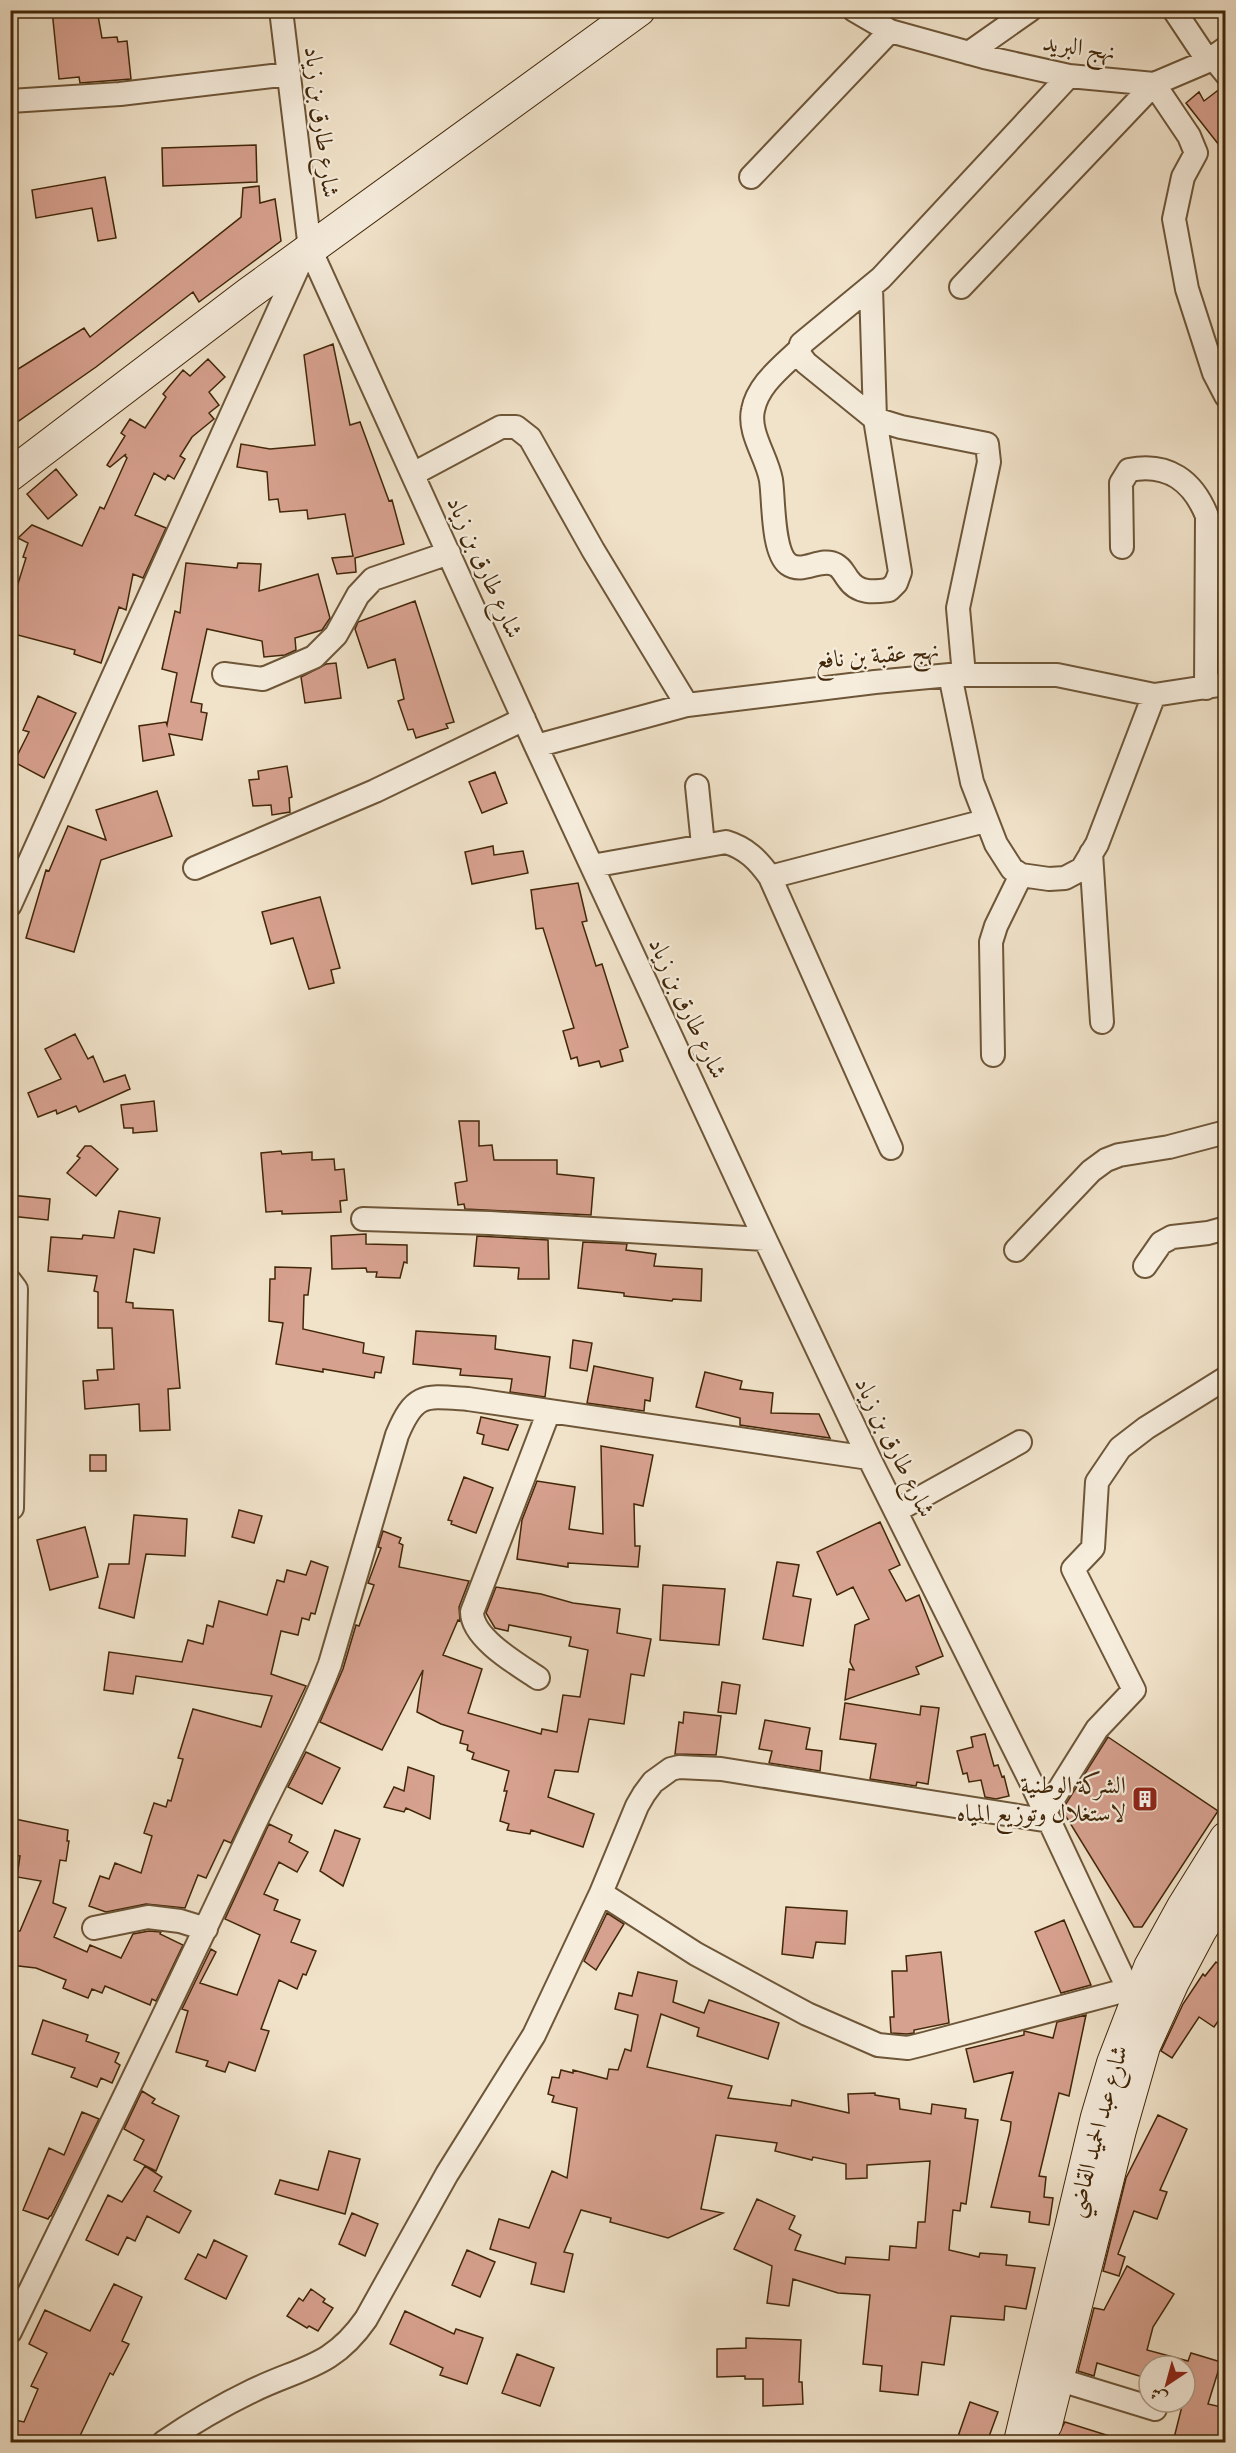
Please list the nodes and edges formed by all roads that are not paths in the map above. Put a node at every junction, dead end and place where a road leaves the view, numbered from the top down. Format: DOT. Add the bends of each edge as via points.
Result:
graph roads {
  1 [pos="281,10"];
  2 [pos="639,10"];
  3 [pos="854,10"];
  4 [pos="1030,10"];
  5 [pos="1174,10"];
  6 [pos="890,32"];
  7 [pos="969,53"];
  8 [pos="1217,55"];
  9 [pos="289,74"];
  10 [pos="1069,76"];
  11 [pos="1226,83"];
  12 [pos="1154,84"];
  13 [pos="10,101"];
  14 [pos="751,177"];
  15 [pos="307,251"];
  16 [pos="871,287"];
  17 [pos="962,287"];
  18 [pos="800,349"];
  19 [pos="1226,396"];
  20 [pos="875,419"];
  21 [pos="413,474"];
  22 [pos="10,475"];
  23 [pos="1122,548"];
  24 [pos="449,553"];
  25 [pos="224,674"];
  26 [pos="957,675"];
  27 [pos="1216,686"];
  28 [pos="1154,695"];
  29 [pos="687,705"];
  30 [pos="524,719"];
  31 [pos="536,746"];
  32 [pos="697,786"];
  33 [pos="986,820"];
  34 [pos="703,845"];
  35 [pos="1092,853"];
  36 [pos="592,866"];
  37 [pos="195,868"];
  38 [pos="1021,875"];
  39 [pos="770,876"];
  40 [pos="10,905"];
  41 [pos="1102,1022"];
  42 [pos="993,1055"];
  43 [pos="1226,1132"];
  44 [pos="891,1148"];
  45 [pos="363,1219"];
  46 [pos="1226,1228"];
  47 [pos="765,1239"];
  48 [pos="1016,1250"];
  49 [pos="1145,1266"];
  50 [pos="10,1281"];
  51 [pos="1226,1378"];
  52 [pos="549,1411"];
  53 [pos="1020,1442"];
  54 [pos="869,1458"];
  55 [pos="12,1508"];
  56 [pos="896,1511"];
  57 [pos="538,1678"];
  58 [pos="1047,1816"];
  59 [pos="1226,1838"];
  60 [pos="1226,1890"];
  61 [pos="601,1893"];
  62 [pos="94,1928"];
  63 [pos="206,1929"];
  64 [pos="1142,2001"];
  65 [pos="10,2332"];
  66 [pos="1057,2379"];
  67 [pos="1137,2403"];
  68 [pos="164,2442"];
  69 [pos="1020,2442"];
  70 [pos="1042,2442"];
  1 -- 9 [label="street, شارع طارق بن زياد"];
  2 -- 15 [label="main road"];
  3 -- 6 [label="street, نهج البريد"];
  4 -- 7 [label="street"];
  5 -- 8 [label="street"];
  6 -- 7 [label="street, نهج البريد"];
  6 -- 14 [label="street"];
  7 -- 10 [label="street, نهج البريد"];
  8 -- 11 [label="lane"];
  8 -- 12 [label="street, نهج البريد"];
  9 -- 13 [label="street" via="120,94"];
  9 -- 15 [label="street, شارع طارق بن زياد"];
  10 -- 12 [label="street, نهج البريد"];
  10 -- 16 [label="street"];
  12 -- 17 [label="street"];
  12 -- 19 [label="street" via="1196,153 1183,177 1174,219 1187,289 1214,373"];
  15 -- 21 [label="street, شارع طارق بن زياد"];
  15 -- 22 [label="main road"];
  15 -- 40 [label="street"];
  16 -- 18 [label="street" via="801,344"];
  16 -- 20 [label="street"];
  18 -- 20 [label="street" via="806,363"];
  18 -- 20 [label="street" via="756,396 752,413 754,431 771,478 778,549 788,564 799,568 833,563 850,583 869,592 889,590 900,572"];
  20 -- 26 [label="street" via="987,444 989,462 958,608"];
  21 -- 24 [label="street, شارع طارق بن زياد"];
  21 -- 29 [label="street" via="501,427 516,427 530,438"];
  23 -- 27 [label="street" via="1121,483 1129,470 1146,467 1182,478 1199,496 1207,516"];
  24 -- 25 [label="street" via="373,579 358,595 336,635 314,657 263,679"];
  24 -- 30 [label="street, شارع طارق بن زياد"];
  26 -- 28 [label="street, نهج عقبة بن نافع" via="1057,675"];
  26 -- 29 [label="street, نهج عقبة بن نافع"];
  26 -- 33 [label="street" via="972,782"];
  27 -- 28 [label="street, نهج عقبة بن نافع"];
  28 -- 35 [label="street"];
  29 -- 31 [label="street, نهج عقبة بن نافع"];
  30 -- 31 [label="street, شارع طارق بن زياد"];
  30 -- 37 [label="street" via="375,791"];
  31 -- 36 [label="street, شارع طارق بن زياد"];
  32 -- 34 [label="street"];
  33 -- 38 [label="street" via="1005,861"];
  33 -- 39 [label="street"];
  34 -- 36 [label="street"];
  34 -- 39 [label="street" via="737,845 757,859"];
  35 -- 38 [label="street" via="1082,869 1065,878"];
  35 -- 41 [label="street"];
  36 -- 47 [label="street, شارع طارق بن زياد"];
  38 -- 42 [label="street" via="991,942"];
  39 -- 44 [label="street"];
  43 -- 48 [label="street" via="1106,1160 1090,1171"];
  45 -- 47 [label="street"];
  46 -- 49 [label="street" via="1161,1242"];
  47 -- 54 [label="street, شارع طارق بن زياد"];
  50 -- 55 [label="street" via="16,1289"];
  51 -- 58 [label="street" via="1120,1448 1096,1482 1093,1548 1073,1569 1134,1690 1097,1729"];
  52 -- 54 [label="street"];
  52 -- 57 [label="street" via="471,1612 481,1635"];
  52 -- 63 [label="street" via="433,1397 413,1405 405,1416 317,1698"];
  53 -- 56 [label="street"];
  54 -- 56 [label="street, شارع طارق بن زياد"];
  56 -- 58 [label="street, شارع طارق بن زياد"];
  58 -- 61 [label="street" via="721,1769 679,1767 653,1782 637,1806"];
  58 -- 64 [label="street, شارع طارق بن زياد"];
  59 -- 64 [label="main road, شارع عبد الحميد القاضي" via="1150,1967"];
  60 -- 64 [label="main road, شارع عبد الحميد القاضي" via="1200,1931"];
  61 -- 64 [label="street" via="729,1973 807,2014 886,2046 908,2048"];
  61 -- 68 [label="street" via="534,2035 447,2174 355,2336 318,2365 204,2415"];
  62 -- 63 [label="street" via="148,1917"];
  63 -- 65 [label="street"];
  64 -- 66 [label="main road, شارع عبد الحميد القاضي" via="1144,2046"];
  64 -- 69 [label="main road, شارع عبد الحميد القاضي" via="1097,2117"];
  66 -- 67 [label="street"];
  66 -- 70 [label="main road, شارع عبد الحميد القاضي"];
}
